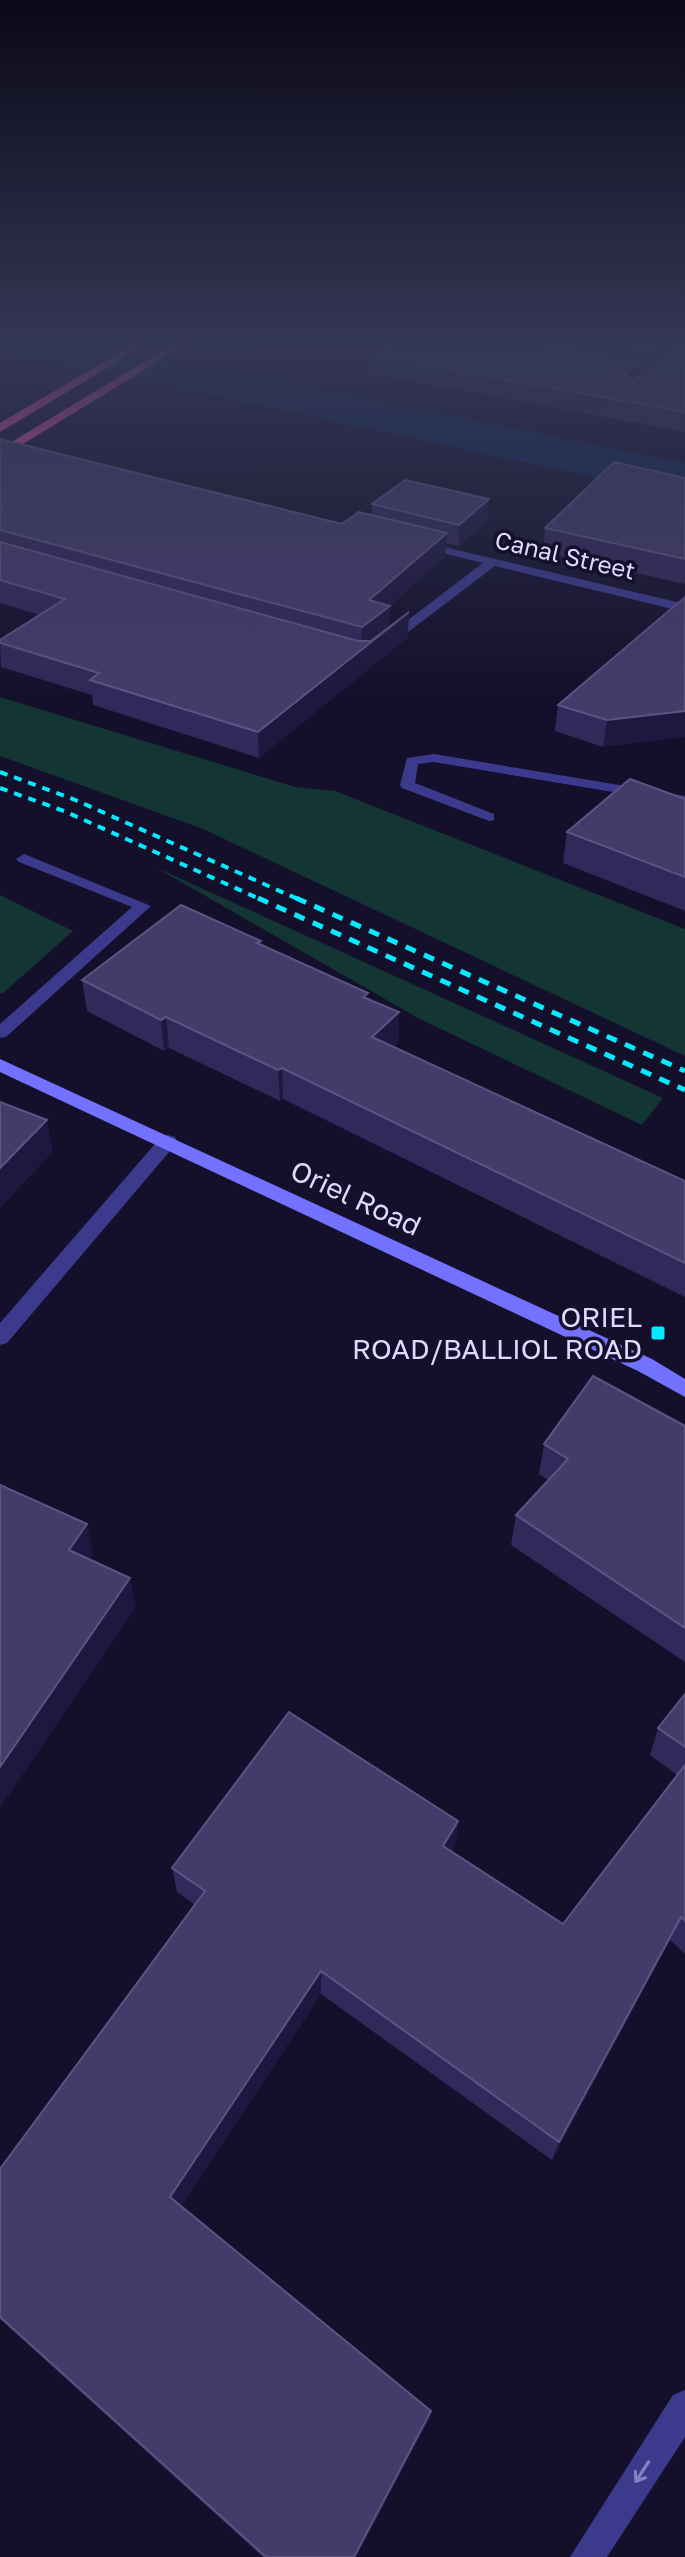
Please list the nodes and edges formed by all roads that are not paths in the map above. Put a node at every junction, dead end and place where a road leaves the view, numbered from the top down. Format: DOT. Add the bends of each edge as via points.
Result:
graph roads {
  1 [pos="400,539"];
  2 [pos="492,562"];
  3 [pos="685,608"];
  4 [pos="376,651"];
  5 [pos="685,800"];
  6 [pos="489,817"];
  7 [pos="24,859"];
  8 [pos="0,1033"];
  9 [pos="0,1065"];
  10 [pos="168,1141"];
  11 [pos="0,1337"];
  12 [pos="685,1389"];
  13 [pos="685,2407"];
  14 [pos="587,2557"];
  1 -- 2 [label="street, Canal Street"];
  2 -- 3 [label="street, Canal Street"];
  2 -- 4 [label="street"];
  5 -- 6 [label="street" via="434,758 412,761 407,785"];
  7 -- 8 [label="street" via="143,906"];
  9 -- 10 [label="main road, Oriel Road"];
  10 -- 11 [label="street"];
  10 -- 12 [label="main road, Oriel Road" via="645,1365"];
  13 -- 14 [label="street, one-way"];
}
